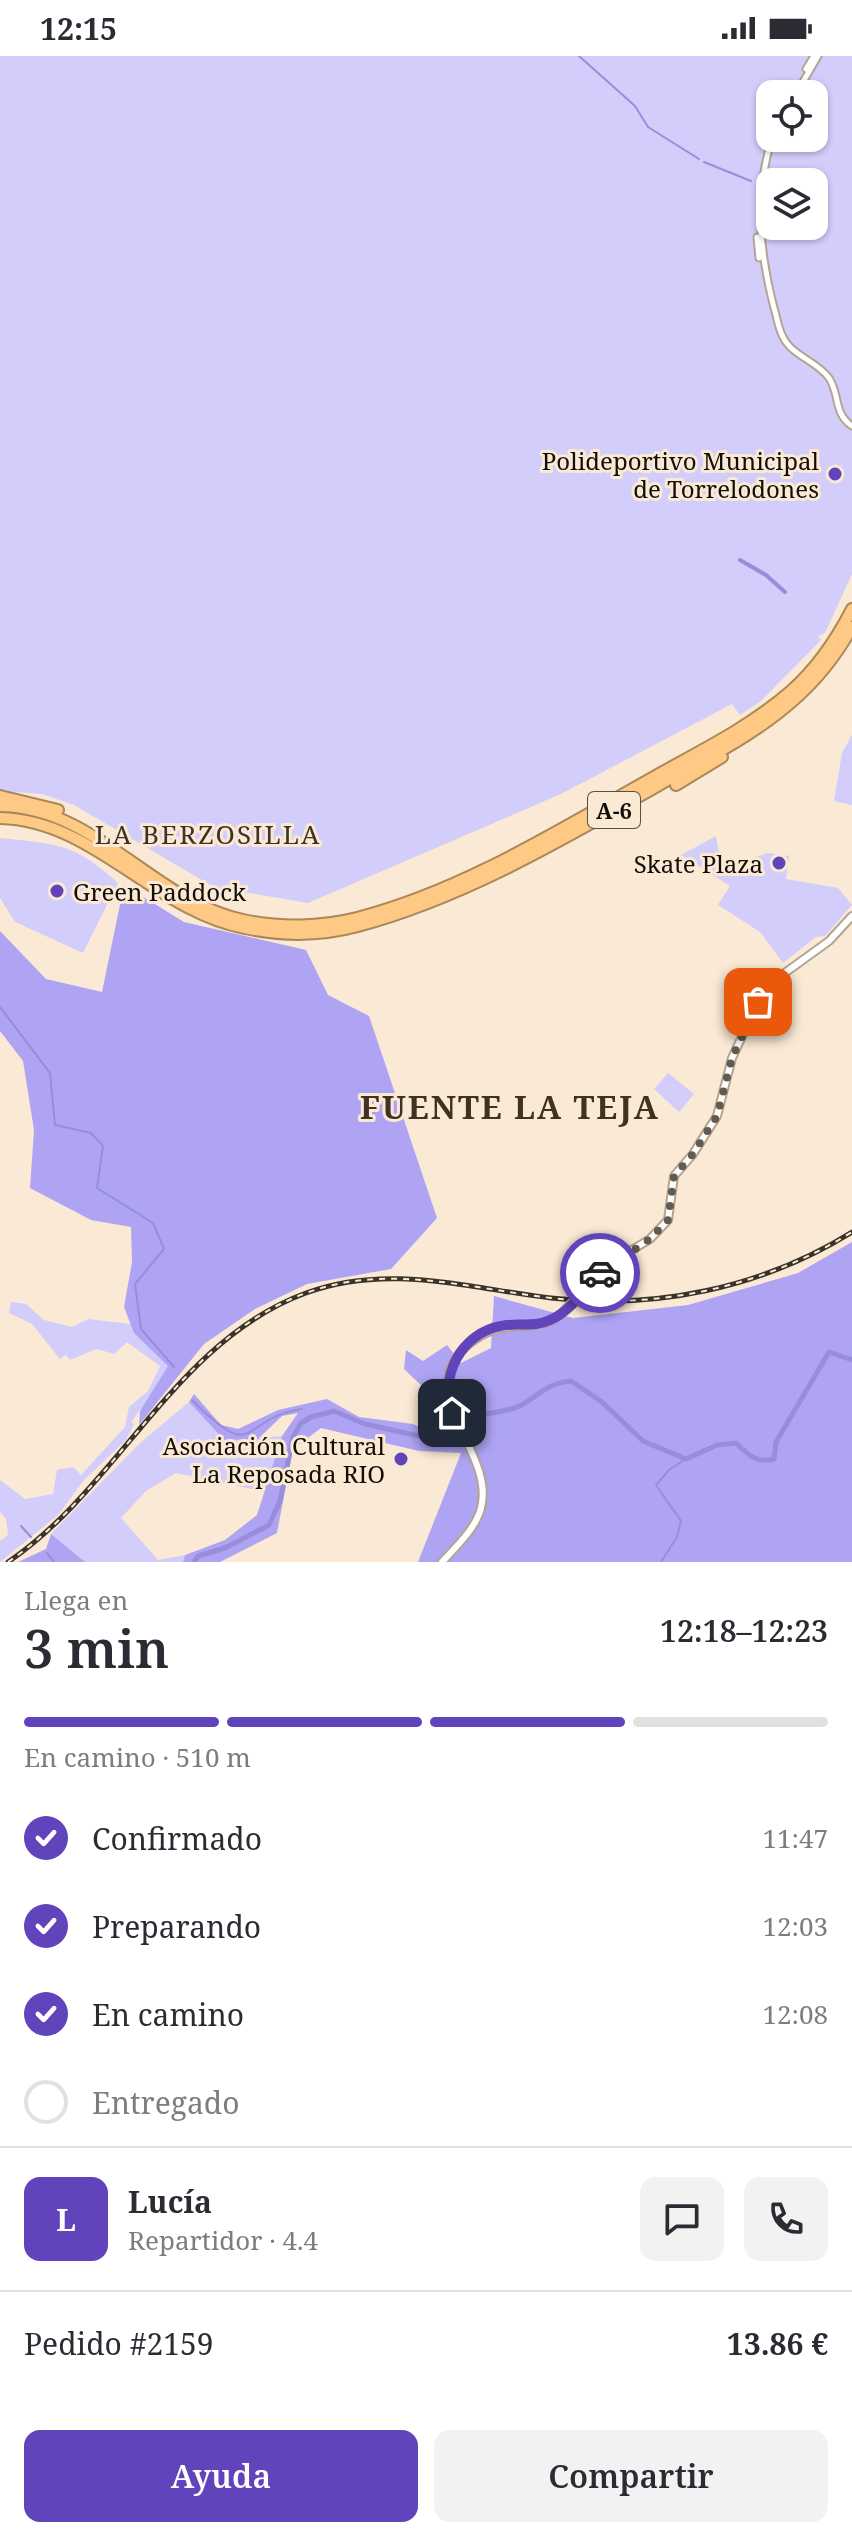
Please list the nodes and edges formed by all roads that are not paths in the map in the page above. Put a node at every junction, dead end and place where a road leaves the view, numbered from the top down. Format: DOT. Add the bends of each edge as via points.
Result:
graph roads {
  1 [pos="816,56"];
  2 [pos="802,80"];
  3 [pos="768,152"];
  4 [pos="759,240"];
  5 [pos="775,313"];
  6 [pos="852,426"];
  7 [pos="852,603"];
  8 [pos="852,609"];
  9 [pos="848,626"];
  10 [pos="837,651"];
  11 [pos="676,785"];
  12 [pos="0,796"];
  13 [pos="0,806"];
  14 [pos="0,818"];
  15 [pos="184,898"];
  16 [pos="852,916"];
  17 [pos="440,1562"];
  1 -- 2 [label="street"];
  3 -- 5 [label="street" via="759,210"];
  4 -- 5 [label="street" via="762,274"];
  5 -- 6 [label="street" via="784,340 828,376 838,410"];
  7 -- 9 [label="highway"];
  8 -- 9 [label="highway, A-6"];
  9 -- 10 [label="highway, A-6"];
  9 -- 15 [label="highway, A-6" via="793,690 747,724 456,882 358,918 300,925 243,920"];
  10 -- 11 [label="highway" via="822,677 786,712"];
  10 -- 14 [label="highway, A-6" via="801,693 734,743 498,872 358,926 273,933 212,919 159,894 71,836 45,825"];
  12 -- 15 [label="highway" via="41,804 83,823"];
  13 -- 15 [label="highway, A-6" via="27,808 77,825"];
  16 -- 17 [label="main road, bridge" via="758,1002 732,1058 717,1116 673,1180 668,1220 650,1239 612,1262 560,1315 534,1325 494,1327 463,1349 452,1365 447,1385 456,1421 483,1479 483,1497 479,1514"];
}
